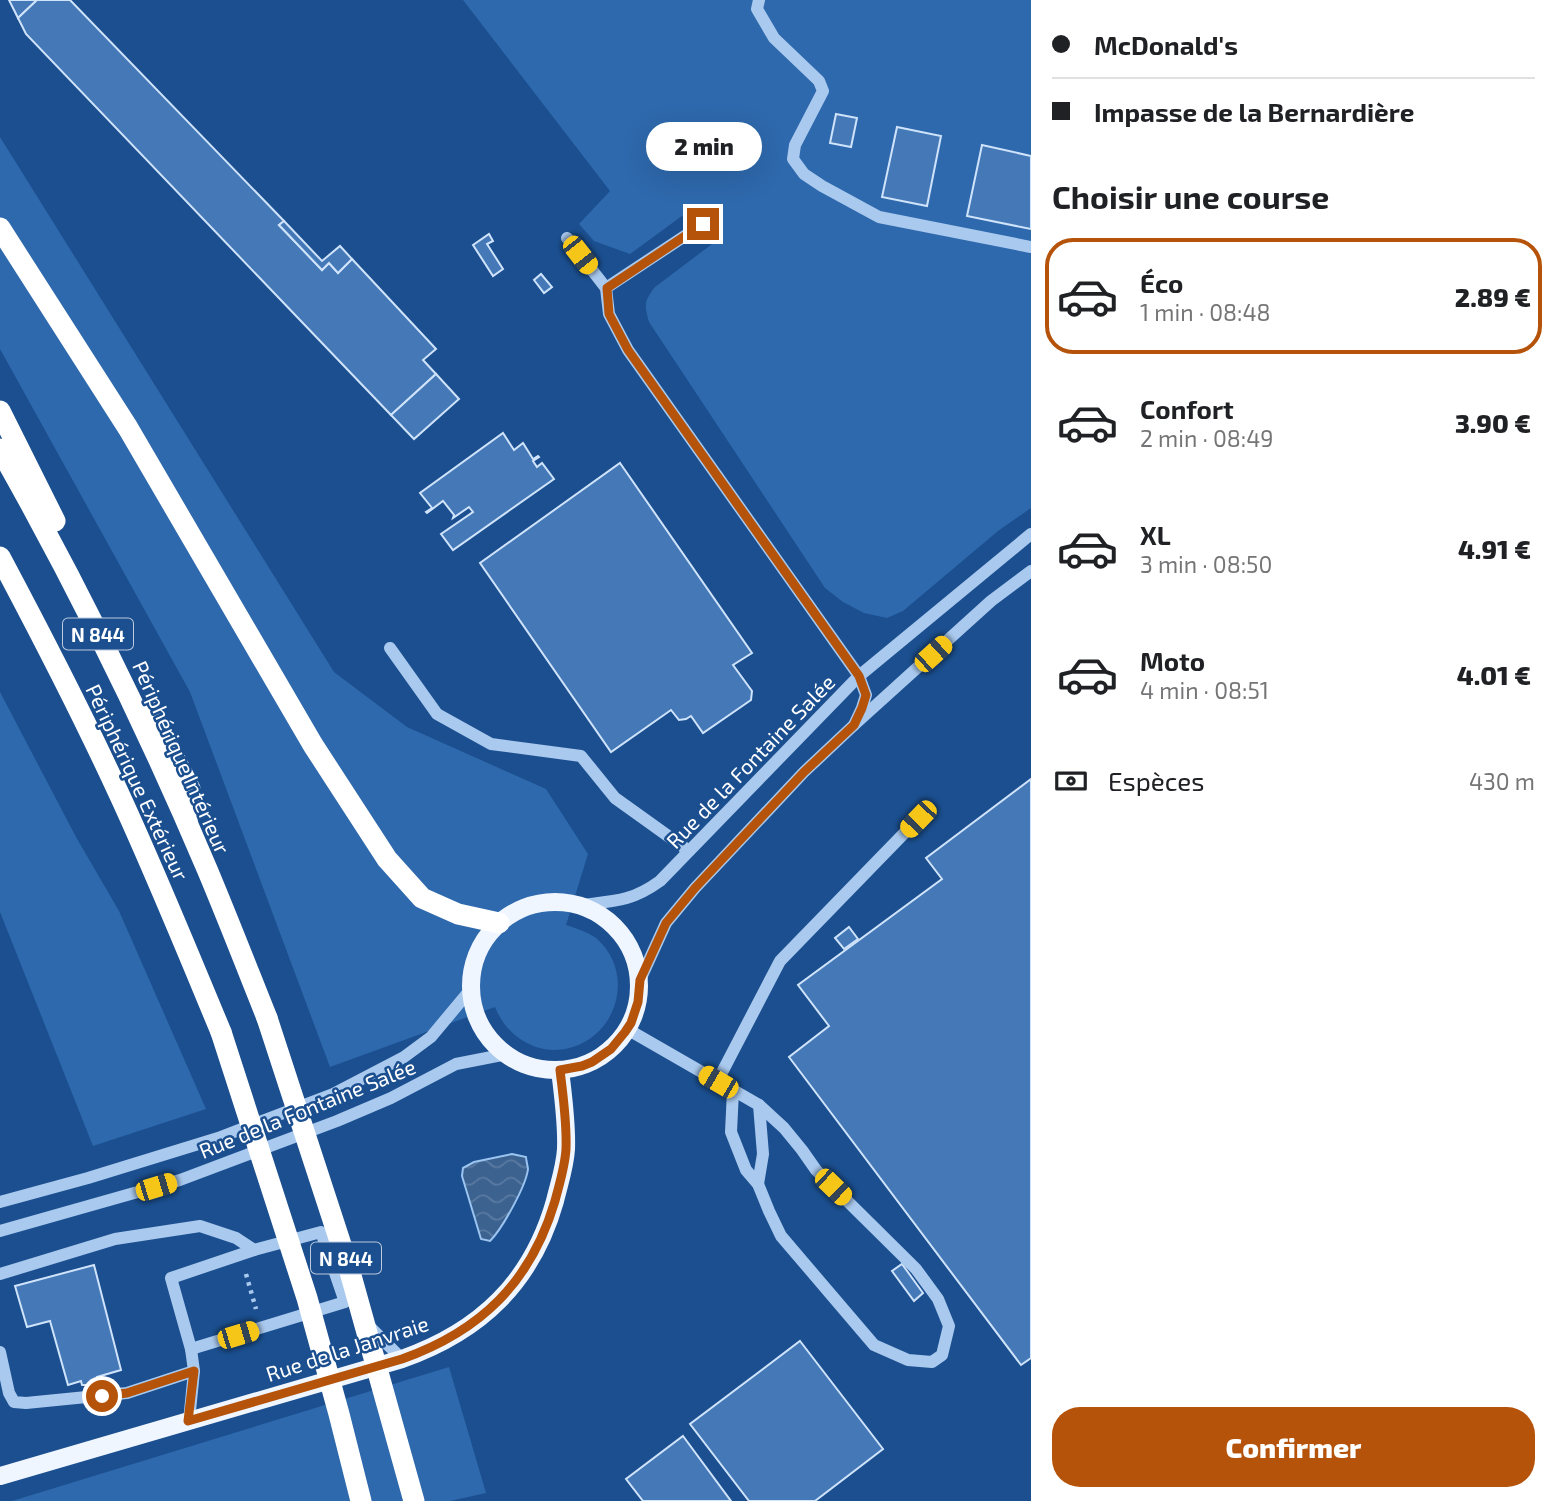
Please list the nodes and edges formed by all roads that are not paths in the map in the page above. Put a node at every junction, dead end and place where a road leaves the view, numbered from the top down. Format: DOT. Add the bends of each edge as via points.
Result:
graph roads {
  1 [pos="759,0"];
  2 [pos="703,224"];
  3 [pos="0,228"];
  4 [pos="567,238"];
  5 [pos="1031,247"];
  6 [pos="607,288"];
  7 [pos="0,411"];
  8 [pos="0,449"];
  9 [pos="1031,534"];
  10 [pos="0,557"];
  11 [pos="1031,570"];
  12 [pos="390,648"];
  13 [pos="859,676"];
  14 [pos="854,725"];
  15 [pos="918,819"];
  16 [pos="187,823"];
  17 [pos="689,851"];
  18 [pos="580,905"];
  19 [pos="499,923"];
  20 [pos="640,980"];
  21 [pos="471,989"];
  22 [pos="627,1029"];
  23 [pos="507,1054"];
  24 [pos="560,1070"];
  25 [pos="718,1082"];
  26 [pos="733,1091"];
  27 [pos="759,1105"];
  28 [pos="758,1184"];
  29 [pos="0,1202"];
  30 [pos="0,1231"];
  31 [pos="254,1251"];
  32 [pos="0,1274"];
  33 [pos="345,1303"];
  34 [pos="191,1349"];
  35 [pos="0,1352"];
  36 [pos="402,1359"];
  37 [pos="194,1371"];
  38 [pos="188,1421"];
  39 [pos="0,1476"];
  40 [pos="361,1501"];
  41 [pos="414,1501"];
  1 -- 5 [label="street" via="757,9 775,38 819,81 822,91 795,145 793,159 804,174 879,217"];
  2 -- 6 [label="street"];
  3 -- 19 [label="highway" via="128,428 313,744 387,859 422,898 458,914"];
  4 -- 6 [label="street"];
  6 -- 13 [label="street" via="609,314 628,350"];
  7 -- 16 [label="highway" via="190,789"];
  8 -- 16 [label="highway, Périphérique Intérieur / N 844" via="106,650"];
  9 -- 13 [label="street, Rue de la Fontaine Salée"];
  10 -- 40 [label="highway, Périphérique Extérieur / N 844, bridge" via="120,795 221,1032 307,1298"];
  11 -- 14 [label="street"];
  12 -- 17 [label="street" via="438,715 491,744 581,756 615,798"];
  13 -- 14 [label="street" via="866,695"];
  13 -- 17 [label="street, Rue de la Fontaine Salée"];
  14 -- 20 [label="street" via="695,888 666,923"];
  15 -- 25 [label="street" via="780,961"];
  16 -- 41 [label="highway, Périphérique Intérieur / N 844, bridge" via="267,1018 351,1272"];
  17 -- 18 [label="street, Rue de la Fontaine Salée" via="645,892 625,900"];
  18 -- 19 [label="main road" via="555,901 531,905"];
  18 -- 20 [label="main road" via="609,921 625,937"];
  19 -- 21 [label="main road" via="476,958"];
  20 -- 22 [label="main road" via="638,1002"];
  21 -- 23 [label="main road" via="484,1030"];
  21 -- 29 [label="street, Rue de la Fontaine Salée" via="431,1037 404,1057 333,1094 208,1142"];
  22 -- 24 [label="main road" via="602,1056"];
  22 -- 25 [label="street"];
  23 -- 24 [label="main road" via="527,1065"];
  23 -- 30 [label="street, Rue de la Fontaine Salée" via="456,1064 391,1098 180,1180"];
  24 -- 36 [label="main road, Rue de la Janvraie" via="566,1152 551,1214 532,1258 499,1302 477,1320 428,1350"];
  25 -- 26 [label="street"];
  26 -- 27 [label="street"];
  26 -- 28 [label="street" via="731,1132 746,1170"];
  27 -- 28 [label="street" via="763,1154"];
  27 -- 28 [label="street" via="784,1128 816,1170 916,1269 938,1298 950,1326 942,1355 932,1362 908,1360 874,1345 781,1236"];
  31 -- 32 [label="street" via="236,1238 200,1226 115,1239"];
  31 -- 33 [label="street" via="321,1232"];
  31 -- 34 [label="street" via="171,1278"];
  33 -- 34 [label="street"];
  33 -- 36 [label="street"];
  34 -- 37 [label="street"];
  35 -- 37 [label="street" via="9,1394 14,1402 26,1404 127,1393"];
  36 -- 38 [label="main road, Rue de la Janvraie"];
  37 -- 38 [label="street"];
  38 -- 39 [label="main road, Rue de la Janvraie"];
}
